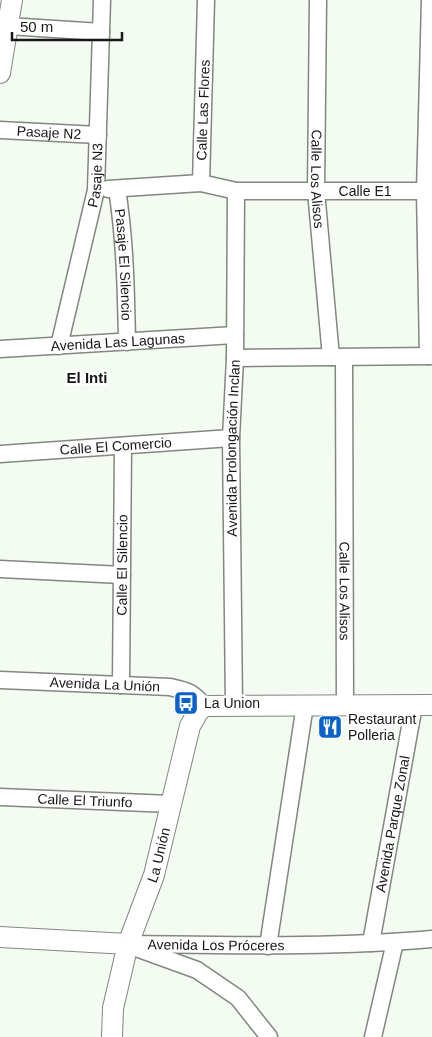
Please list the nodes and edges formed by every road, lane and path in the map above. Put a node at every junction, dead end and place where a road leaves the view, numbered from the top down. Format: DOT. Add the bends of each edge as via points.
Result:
graph roads {
  1 [pos="12,0"];
  2 [pos="102,0"];
  3 [pos="206,0"];
  4 [pos="318,0"];
  5 [pos="430,0"];
  6 [pos="8,26"];
  7 [pos="101,32"];
  8 [pos="0,73"];
  9 [pos="0,130"];
  10 [pos="98,135"];
  11 [pos="201,183"];
  12 [pos="117,188"];
  13 [pos="96,190"];
  14 [pos="236,191"];
  15 [pos="316,191"];
  16 [pos="429,191"];
  17 [pos="235,336"];
  18 [pos="127,342"];
  19 [pos="59,346"];
  20 [pos="0,350"];
  21 [pos="430,356"];
  22 [pos="337,357"];
  23 [pos="234,358"];
  24 [pos="231,438"];
  25 [pos="123,446"];
  26 [pos="0,454"];
  27 [pos="0,569"];
  28 [pos="122,575"];
  29 [pos="0,680"];
  30 [pos="121,685"];
  31 [pos="304,705"];
  32 [pos="423,705"];
  33 [pos="204,706"];
  34 [pos="234,706"];
  35 [pos="345,706"];
  36 [pos="0,797"];
  37 [pos="171,804"];
  38 [pos="0,937"];
  39 [pos="432,939"];
  40 [pos="395,942"];
  41 [pos="371,943"];
  42 [pos="128,944"];
  43 [pos="268,946"];
  44 [pos="112,1037"];
  45 [pos="269,1037"];
  46 [pos="373,1037"];
  1 -- 6 [label="street"];
  2 -- 7 [label="street, Pasaje N3"];
  3 -- 11 [label="street, Calle Las Flores"];
  4 -- 15 [label="street, Calle Los Alisos"];
  5 -- 16 [label="street"];
  6 -- 7 [label="street"];
  6 -- 8 [label="street"];
  7 -- 10 [label="street, Pasaje N3"];
  9 -- 10 [label="street, Pasaje N2"];
  10 -- 13 [label="street, Pasaje N3"];
  11 -- 12 [label="street"];
  11 -- 14 [label="street"];
  12 -- 13 [label="street"];
  12 -- 18 [label="street, Pasaje El Silencio" via="126,265"];
  13 -- 19 [label="street, Pasaje N3"];
  14 -- 15 [label="street, Calle E1"];
  14 -- 17 [label="street, Avenida Prolongación Inclan"];
  15 -- 16 [label="street, Calle E1"];
  15 -- 22 [label="street, Calle Los Alisos"];
  16 -- 21 [label="street"];
  17 -- 18 [label="street, Avenida Las Lagunas"];
  17 -- 23 [label="street, Avenida Prolongación Inclan"];
  18 -- 19 [label="street, Avenida Las Lagunas"];
  19 -- 20 [label="street, Avenida Las Lagunas"];
  21 -- 22 [label="street"];
  22 -- 23 [label="street"];
  22 -- 35 [label="street, Calle Los Alisos"];
  23 -- 24 [label="street, Avenida Prolongación Inclan"];
  24 -- 25 [label="street, Calle El Comercio"];
  24 -- 34 [label="street, Avenida Prolongación Inclan"];
  25 -- 26 [label="street, Calle El Comercio"];
  25 -- 28 [label="street, Calle El Silencio"];
  27 -- 28 [label="street"];
  28 -- 30 [label="street, Calle El Silencio"];
  29 -- 30 [label="street, Avenida La Unión"];
  30 -- 33 [label="street, Avenida La Unión" via="183,690 196,696"];
  31 -- 34 [label="street"];
  31 -- 35 [label="street"];
  31 -- 43 [label="street"];
  32 -- 35 [label="street"];
  32 -- 41 [label="street, Avenida Parque Zonal"];
  33 -- 34 [label="street"];
  33 -- 37 [label="street, La Unión" via="190,726"];
  36 -- 37 [label="street, Calle El Triunfo"];
  37 -- 42 [label="street, La Unión" via="154,874"];
  38 -- 42 [label="street, Avenida Los Próceres"];
  39 -- 40 [label="street, Avenida Los Próceres"];
  40 -- 41 [label="street, Avenida Los Próceres"];
  40 -- 46 [label="street"];
  41 -- 43 [label="street, Avenida Los Próceres"];
  42 -- 43 [label="street, Avenida Los Próceres"];
  42 -- 44 [label="street, La Unión" via="113,1008"];
  42 -- 45 [label="street" via="197,970 238,998"];
}
